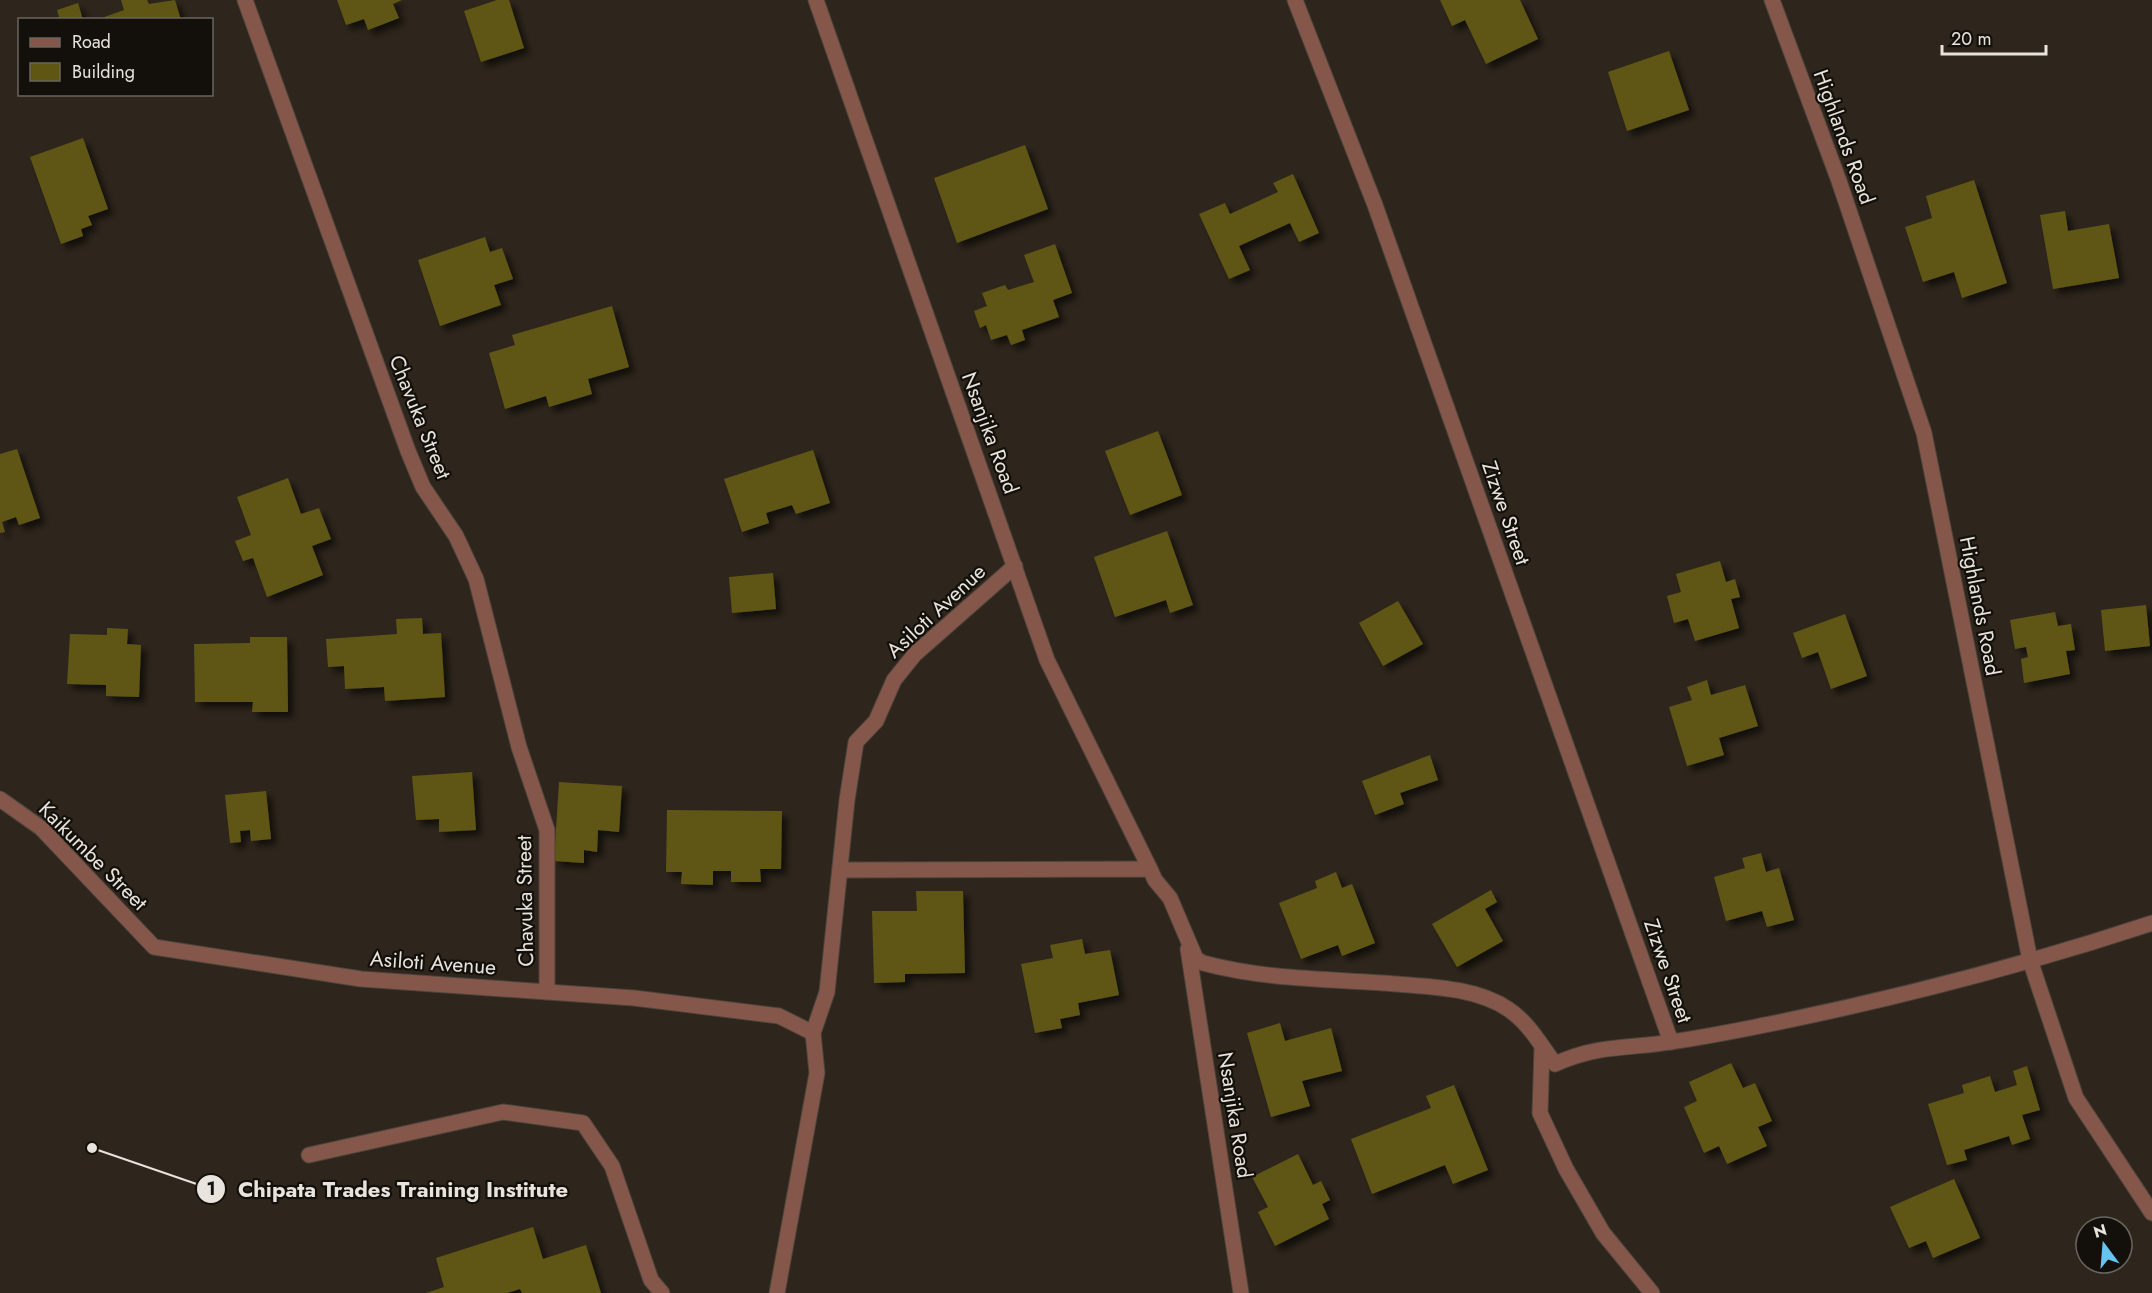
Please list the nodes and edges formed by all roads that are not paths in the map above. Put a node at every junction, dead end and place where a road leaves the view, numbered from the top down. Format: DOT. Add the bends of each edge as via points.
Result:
graph roads {
  1 [pos="245,0"];
  2 [pos="816,0"];
  3 [pos="1295,0"];
  4 [pos="1772,0"];
  5 [pos="1015,566"];
  6 [pos="0,799"];
  7 [pos="1150,869"];
  8 [pos="840,870"];
  9 [pos="2152,923"];
  10 [pos="1187,943"];
  11 [pos="154,946"];
  12 [pos="2030,960"];
  13 [pos="547,992"];
  14 [pos="813,1034"];
  15 [pos="1671,1041"];
  16 [pos="1542,1047"];
  17 [pos="309,1155"];
  18 [pos="2152,1213"];
  19 [pos="662,1293"];
  20 [pos="777,1293"];
  21 [pos="1241,1293"];
  22 [pos="1652,1293"];
  1 -- 13 [label="street, Chavuka Street" via="408,451 423,487 456,536 476,579 519,747 547,830"];
  2 -- 5 [label="street, Nsanjika Road"];
  3 -- 15 [label="street, Zizwe Street" via="1375,205"];
  4 -- 12 [label="street, Highlands Road" via="1839,181 1924,433"];
  5 -- 7 [label="street, Nsanjika Road" via="1047,660"];
  5 -- 8 [label="street, Asiloti Avenue" via="915,654 894,680 876,721 856,742"];
  6 -- 11 [label="street, Kaikumbe Street" via="41,828"];
  7 -- 8 [label="street"];
  7 -- 10 [label="street, Nsanjika Road" via="1170,898"];
  8 -- 14 [label="street, Asiloti Avenue" via="827,992"];
  9 -- 12 [label="street"];
  10 -- 16 [label="street" via="1203,963 1239,972 1472,994 1508,1009 1533,1032"];
  10 -- 21 [label="street, Nsanjika Road"];
  11 -- 13 [label="street, Asiloti Avenue" via="361,979"];
  12 -- 15 [label="street" via="1867,1004"];
  12 -- 18 [label="street, Highlands Road" via="2076,1098"];
  13 -- 14 [label="street, Asiloti Avenue" via="779,1016"];
  14 -- 20 [label="street, Asiloti Avenue" via="817,1073"];
  15 -- 16 [label="street" via="1605,1047 1554,1064"];
  16 -- 22 [label="street" via="1540,1113 1566,1169 1603,1233"];
  17 -- 19 [label="street" via="503,1112 583,1123 612,1166 651,1280"];
}
